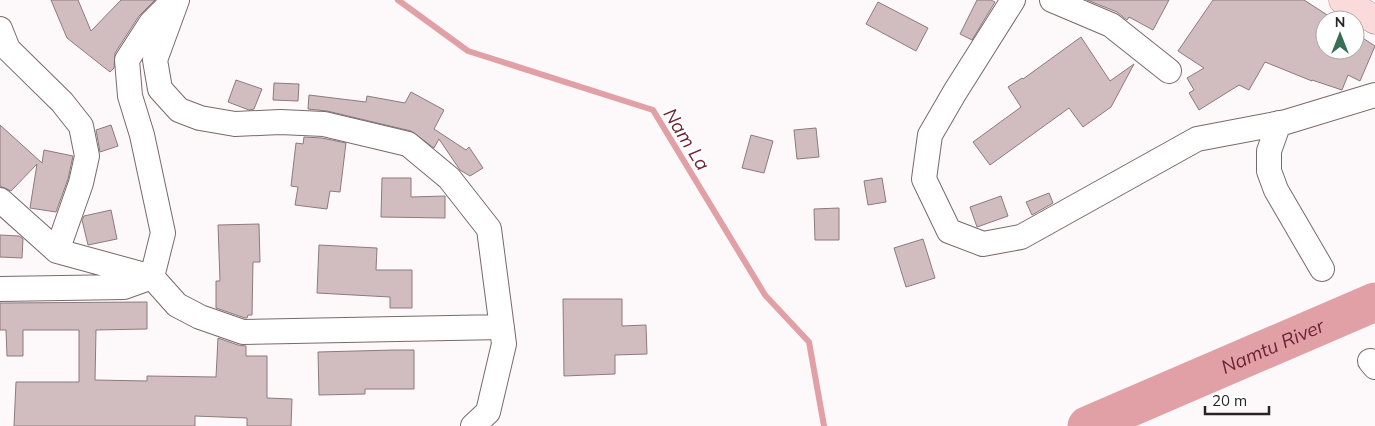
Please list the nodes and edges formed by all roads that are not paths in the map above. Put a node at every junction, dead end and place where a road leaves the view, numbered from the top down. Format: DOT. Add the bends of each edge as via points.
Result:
graph roads {
  1 [pos="176,0"];
  2 [pos="1013,0"];
  3 [pos="1052,0"];
  4 [pos="1343,0"];
  5 [pos="1375,20"];
  6 [pos="0,29"];
  7 [pos="1170,71"];
  8 [pos="1375,96"];
  9 [pos="1279,123"];
  10 [pos="0,200"];
  11 [pos="58,251"];
  12 [pos="1322,269"];
  13 [pos="152,277"];
  14 [pos="0,289"];
  15 [pos="502,328"];
  16 [pos="473,426"];
  1 -- 13 [label="street" via="152,23 127,60 130,96 163,233"];
  1 -- 15 [label="street" via="155,60 160,89 179,110 200,118 235,124 324,124 408,144 449,178 488,229"];
  2 -- 9 [label="street" via="930,135 924,179 949,232 983,244 1020,238 1197,139"];
  3 -- 7 [label="street" via="1111,25"];
  4 -- 5 [label="main road"];
  6 -- 11 [label="street" via="8,49 62,102 81,126 87,156"];
  8 -- 9 [label="street"];
  9 -- 12 [label="street" via="1269,151 1269,172"];
  10 -- 11 [label="street"];
  11 -- 13 [label="street"];
  13 -- 14 [label="street" via="124,287"];
  13 -- 15 [label="street" via="177,304 200,317 243,332"];
  15 -- 16 [label="street" via="504,344 488,412"];
}
